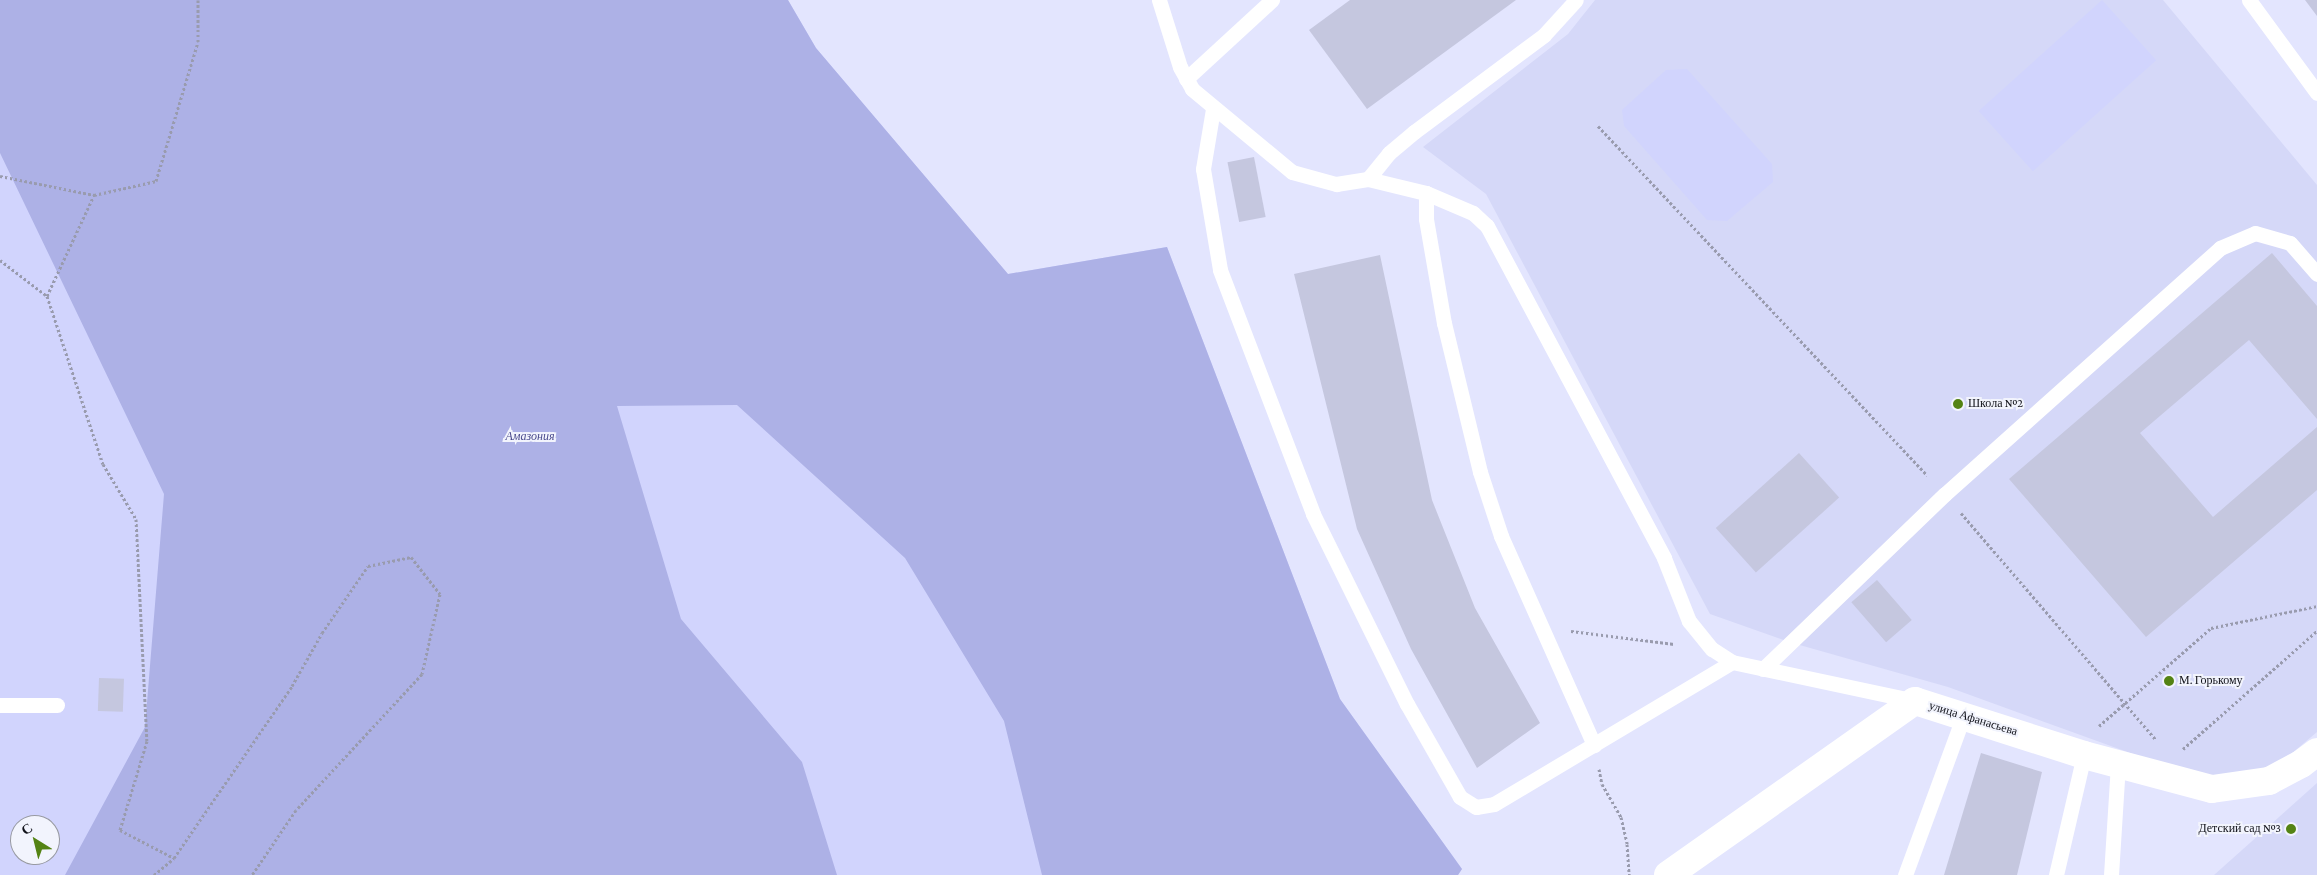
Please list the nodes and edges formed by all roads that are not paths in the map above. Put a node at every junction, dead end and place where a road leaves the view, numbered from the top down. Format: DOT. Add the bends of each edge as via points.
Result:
graph roads {
  1 [pos="1159,0"];
  2 [pos="1272,0"];
  3 [pos="1576,0"];
  4 [pos="2249,0"];
  5 [pos="1186,79"];
  6 [pos="2317,93"];
  7 [pos="1213,109"];
  8 [pos="1368,179"];
  9 [pos="1426,193"];
  10 [pos="2317,274"];
  11 [pos="1732,662"];
  12 [pos="1762,668"];
  13 [pos="1915,701"];
  14 [pos="0,705"];
  15 [pos="57,705"];
  16 [pos="1964,715"];
  17 [pos="1594,745"];
  18 [pos="2317,752"];
  19 [pos="2084,755"];
  20 [pos="2118,764"];
  21 [pos="1668,875"];
  22 [pos="1905,875"];
  23 [pos="2056,875"];
  24 [pos="2111,875"];
  1 -- 5 [label="lane"];
  2 -- 5 [label="lane"];
  3 -- 8 [label="lane" via="1544,35 1389,153"];
  4 -- 6 [label="lane"];
  5 -- 7 [label="lane"];
  7 -- 8 [label="lane" via="1292,172 1336,184"];
  7 -- 17 [label="lane" via="1203,169 1220,270 1313,514 1407,704 1460,796 1476,807 1494,804"];
  8 -- 9 [label="lane"];
  9 -- 11 [label="lane" via="1472,212 1487,226 1664,558 1689,621 1712,649"];
  9 -- 17 [label="lane" via="1426,219 1444,323 1480,472 1501,536"];
  10 -- 12 [label="lane" via="2290,243 2254,233 2220,248 1944,494"];
  11 -- 12 [label="lane"];
  11 -- 17 [label="lane"];
  12 -- 13 [label="lane"];
  13 -- 16 [label="street, улица Афанасьева"];
  13 -- 21 [label="street, улица Афанасьева"];
  14 -- 15 [label="lane"];
  16 -- 19 [label="street, улица Афанасьева"];
  16 -- 22 [label="lane"];
  18 -- 20 [label="street, улица Афанасьева" via="2268,781 2220,788"];
  19 -- 20 [label="street, улица Афанасьева"];
  19 -- 23 [label="lane"];
  20 -- 24 [label="lane"];
}
